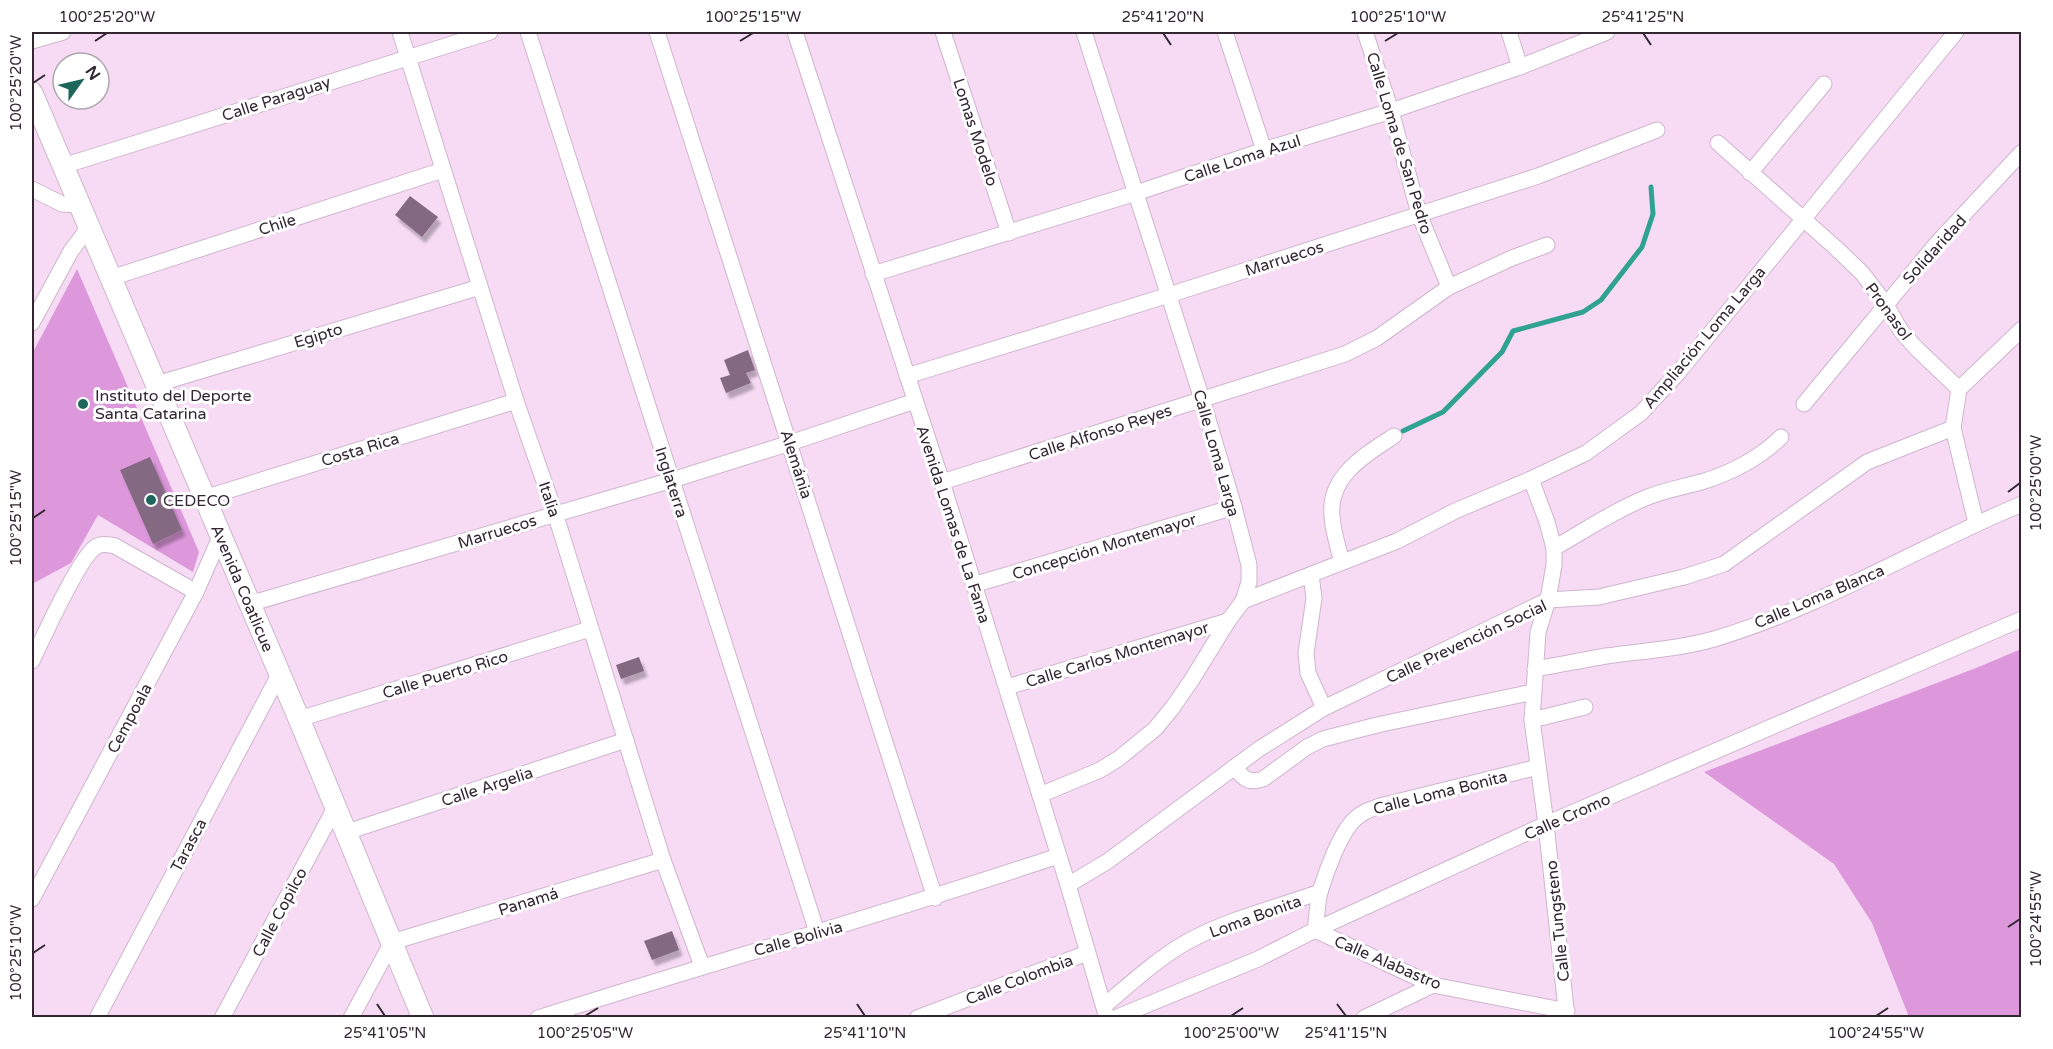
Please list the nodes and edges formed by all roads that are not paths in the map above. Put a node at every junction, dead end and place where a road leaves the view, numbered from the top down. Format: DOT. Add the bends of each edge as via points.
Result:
graph roads {
  1 [pos="63,32"];
  2 [pos="400,32"];
  3 [pos="490,32"];
  4 [pos="528,32"];
  5 [pos="657,32"];
  6 [pos="795,32"];
  7 [pos="943,32"];
  8 [pos="1084,32"];
  9 [pos="1225,32"];
  10 [pos="1365,32"];
  11 [pos="1509,32"];
  12 [pos="1607,32"];
  13 [pos="1956,32"];
  14 [pos="32,41"];
  15 [pos="409,56"];
  16 [pos="1520,67"];
  17 [pos="1824,84"];
  18 [pos="32,93"];
  19 [pos="1391,111"];
  20 [pos="1657,130"];
  21 [pos="1718,143"];
  22 [pos="1264,150"];
  23 [pos="2022,152"];
  24 [pos="63,166"];
  25 [pos="443,170"];
  26 [pos="1750,173"];
  27 [pos="32,189"];
  28 [pos="1136,193"];
  29 [pos="79,205"];
  30 [pos="1419,214"];
  31 [pos="1802,219"];
  32 [pos="89,227"];
  33 [pos="1009,233"];
  34 [pos="1547,245"];
  35 [pos="873,274"];
  36 [pos="111,278"];
  37 [pos="480,286"];
  38 [pos="1449,287"];
  39 [pos="1169,295"];
  40 [pos="1885,303"];
  41 [pos="32,320"];
  42 [pos="2022,329"];
  43 [pos="907,376"];
  44 [pos="157,384"];
  45 [pos="1959,389"];
  46 [pos="1202,399"];
  47 [pos="516,401"];
  48 [pos="915,401"];
  49 [pos="1804,404"];
  50 [pos="1953,428"];
  51 [pos="1394,436"];
  52 [pos="1782,438"];
  53 [pos="790,443"];
  54 [pos="1531,479"];
  55 [pos="672,480"];
  56 [pos="942,482"];
  57 [pos="204,498"];
  58 [pos="2022,504"];
  59 [pos="1234,507"];
  60 [pos="555,513"];
  61 [pos="1976,523"];
  62 [pos="221,535"];
  63 [pos="1554,548"];
  64 [pos="1342,562"];
  65 [pos="1311,575"];
  66 [pos="974,585"];
  67 [pos="196,592"];
  68 [pos="1548,600"];
  69 [pos="1243,601"];
  70 [pos="249,604"];
  71 [pos="2022,619"];
  72 [pos="1228,621"];
  73 [pos="590,629"];
  74 [pos="32,661"];
  75 [pos="1535,669"];
  76 [pos="280,673"];
  77 [pos="1007,687"];
  78 [pos="1533,692"];
  79 [pos="1585,707"];
  80 [pos="1324,708"];
  81 [pos="299,718"];
  82 [pos="1532,720"];
  83 [pos="626,740"];
  84 [pos="1234,767"];
  85 [pos="1538,767"];
  86 [pos="1040,795"];
  87 [pos="336,806"];
  88 [pos="1546,824"];
  89 [pos="347,832"];
  90 [pos="1058,856"];
  91 [pos="663,860"];
  92 [pos="1068,885"];
  93 [pos="1320,892"];
  94 [pos="934,898"];
  95 [pos="32,899"];
  96 [pos="1315,930"];
  97 [pos="817,932"];
  98 [pos="392,942"];
  99 [pos="1087,952"];
  100 [pos="702,966"];
  101 [pos="1433,985"];
  102 [pos="1106,1012"];
  103 [pos="1567,1014"];
  104 [pos="97,1017"];
  105 [pos="222,1017"];
  106 [pos="351,1017"];
  107 [pos="423,1017"];
  108 [pos="538,1017"];
  109 [pos="916,1017"];
  110 [pos="1115,1017"];
  111 [pos="1364,1017"];
  1 -- 14 [label="street"];
  2 -- 15 [label="street, Italia"];
  3 -- 15 [label="street, Calle Paraguay"];
  4 -- 55 [label="street, Inglaterra"];
  5 -- 53 [label="street, Alemánia"];
  6 -- 35 [label="street, Avenida Lomas de La Fama"];
  7 -- 33 [label="street, Lomas Modelo"];
  8 -- 28 [label="street, Calle Loma Larga"];
  9 -- 22 [label="street"];
  10 -- 19 [label="street, Calle Loma de San Pedro"];
  11 -- 16 [label="street"];
  12 -- 16 [label="street, Calle Loma Azul"];
  13 -- 31 [label="street, Ampliación Loma Larga"];
  15 -- 24 [label="street, Calle Paraguay"];
  15 -- 25 [label="street, Italia"];
  16 -- 19 [label="street, Calle Loma Azul"];
  17 -- 26 [label="street"];
  18 -- 24 [label="street, Avenida Coatlicue"];
  19 -- 22 [label="street, Calle Loma Azul"];
  19 -- 30 [label="street, Calle Loma de San Pedro"];
  20 -- 30 [label="street, Marruecos" via="1538,176"];
  21 -- 26 [label="street, Pronasol"];
  22 -- 28 [label="street, Calle Loma Azul"];
  23 -- 40 [label="street, Solidaridad"];
  24 -- 29 [label="street, Avenida Coatlicue"];
  25 -- 36 [label="street, Chile"];
  25 -- 37 [label="street, Italia"];
  26 -- 31 [label="street, Pronasol"];
  27 -- 29 [label="street" via="62,204"];
  28 -- 33 [label="street, Calle Loma Azul"];
  28 -- 39 [label="street, Calle Loma Larga"];
  29 -- 32 [label="street, Avenida Coatlicue"];
  30 -- 38 [label="street, Calle Loma de San Pedro"];
  30 -- 39 [label="street, Marruecos"];
  31 -- 40 [label="street, Pronasol" via="1862,273"];
  31 -- 54 [label="street, Ampliación Loma Larga" via="1641,413 1586,453"];
  32 -- 36 [label="street, Avenida Coatlicue"];
  32 -- 41 [label="street"];
  33 -- 35 [label="street, Calle Loma Azul"];
  34 -- 38 [label="street, Calle Alfonso Reyes"];
  35 -- 43 [label="street, Avenida Lomas de La Fama"];
  36 -- 44 [label="street, Avenida Coatlicue"];
  37 -- 44 [label="street, Egipto"];
  37 -- 47 [label="street, Italia"];
  38 -- 46 [label="street, Calle Alfonso Reyes" via="1403,322 1345,354"];
  39 -- 43 [label="street, Marruecos"];
  39 -- 46 [label="street, Calle Loma Larga"];
  40 -- 45 [label="street, Pronasol" via="1901,331"];
  40 -- 49 [label="street, Solidaridad"];
  42 -- 45 [label="street"];
  43 -- 48 [label="street, Avenida Lomas de La Fama"];
  44 -- 57 [label="street, Avenida Coatlicue"];
  45 -- 50 [label="street"];
  46 -- 56 [label="street, Calle Alfonso Reyes"];
  46 -- 59 [label="street, Calle Loma Larga"];
  47 -- 57 [label="street, Costa Rica"];
  47 -- 60 [label="street, Italia"];
  48 -- 53 [label="street, Marruecos"];
  48 -- 56 [label="street, Avenida Lomas de La Fama"];
  50 -- 61 [label="street"];
  50 -- 68 [label="street, Calle Prevención Social" via="1868,462 1724,564 1684,578 1599,597"];
  51 -- 64 [label="street" via="1351,467 1335,490 1332,517"];
  52 -- 63 [label="street" via="1736,468 1644,498"];
  53 -- 55 [label="street, Marruecos"];
  53 -- 94 [label="street, Alemánia"];
  54 -- 63 [label="street"];
  54 -- 64 [label="street, Ampliación Loma Larga"];
  55 -- 60 [label="street, Marruecos"];
  55 -- 97 [label="street, Inglaterra"];
  56 -- 66 [label="street, Avenida Lomas de La Fama"];
  57 -- 62 [label="street, Avenida Coatlicue"];
  58 -- 61 [label="street, Calle Loma Blanca"];
  59 -- 66 [label="street, Concepción Montemayor"];
  59 -- 69 [label="street, Calle Loma Larga" via="1249,566"];
  60 -- 70 [label="street, Marruecos"];
  60 -- 73 [label="street, Italia"];
  61 -- 75 [label="street, Calle Loma Blanca" via="1785,614 1713,639"];
  62 -- 67 [label="street, Cempoala"];
  62 -- 70 [label="street, Avenida Coatlicue"];
  63 -- 68 [label="street"];
  64 -- 65 [label="street, Ampliación Loma Larga"];
  65 -- 69 [label="street, Ampliación Loma Larga"];
  65 -- 80 [label="street" via="1314,598 1306,653 1308,673"];
  66 -- 77 [label="street, Avenida Lomas de La Fama"];
  67 -- 74 [label="street" via="115,546 96,546 81,564"];
  67 -- 95 [label="street, Cempoala"];
  68 -- 75 [label="street" via="1538,632"];
  68 -- 80 [label="street, Calle Prevención Social"];
  69 -- 72 [label="street, Calle Loma Larga"];
  70 -- 76 [label="street, Avenida Coatlicue"];
  71 -- 88 [label="street, Calle Cromo"];
  72 -- 77 [label="street, Calle Carlos Montemayor"];
  72 -- 86 [label="street, Calle Loma Larga" via="1155,729 1100,770"];
  73 -- 81 [label="street, Calle Puerto Rico"];
  73 -- 83 [label="street, Italia"];
  75 -- 78 [label="street"];
  76 -- 81 [label="street, Avenida Coatlicue"];
  76 -- 104 [label="street, Tarasca"];
  77 -- 86 [label="street, Avenida Lomas de La Fama"];
  78 -- 82 [label="street"];
  78 -- 84 [label="street" via="1323,739 1255,782 1242,777"];
  79 -- 82 [label="street"];
  80 -- 84 [label="street, Calle Prevención Social"];
  81 -- 87 [label="street, Avenida Coatlicue"];
  82 -- 85 [label="street"];
  83 -- 89 [label="street, Calle Argelia"];
  83 -- 91 [label="street, Italia"];
  84 -- 92 [label="street, Calle Prevención Social" via="1108,861"];
  85 -- 88 [label="street"];
  85 -- 93 [label="street, Calle Loma Bonita" via="1366,811 1346,829"];
  86 -- 90 [label="street, Avenida Lomas de La Fama"];
  87 -- 89 [label="street, Avenida Coatlicue"];
  87 -- 105 [label="street, Calle Copilco"];
  88 -- 96 [label="street, Calle Cromo"];
  88 -- 103 [label="street, Calle Tungsteno"];
  89 -- 98 [label="street, Avenida Coatlicue"];
  90 -- 92 [label="street, Avenida Lomas de La Fama"];
  90 -- 94 [label="street, Calle Bolivia"];
  91 -- 98 [label="street, Panamá"];
  91 -- 100 [label="street, Italia"];
  92 -- 99 [label="street, Avenida Lomas de La Fama"];
  93 -- 96 [label="street, Calle Loma Bonita"];
  93 -- 102 [label="street, Loma Bonita" via="1244,916 1185,943 1161,959"];
  94 -- 97 [label="street, Calle Bolivia"];
  96 -- 101 [label="street, Calle Alabastro"];
  96 -- 110 [label="street, Calle Cromo" via="1258,959"];
  97 -- 100 [label="street, Calle Bolivia"];
  98 -- 106 [label="street"];
  98 -- 107 [label="street, Avenida Coatlicue"];
  99 -- 102 [label="street, Avenida Lomas de La Fama"];
  99 -- 109 [label="street, Calle Colombia"];
  100 -- 108 [label="street, Calle Bolivia"];
  101 -- 103 [label="street, Calle Alabastro"];
  101 -- 111 [label="street"];
}
